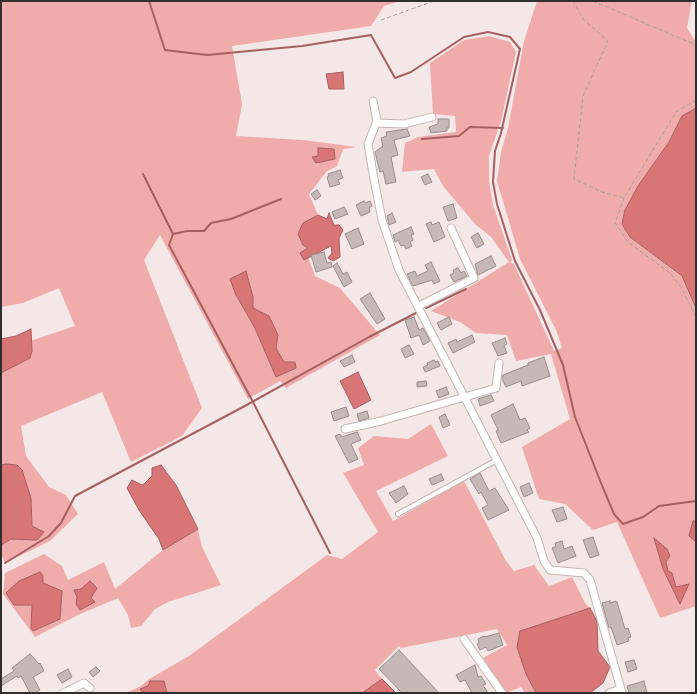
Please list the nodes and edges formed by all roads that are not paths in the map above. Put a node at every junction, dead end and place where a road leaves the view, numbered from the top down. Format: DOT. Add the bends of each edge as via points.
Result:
graph roads {
  1 [pos="373,101"];
  2 [pos="432,117"];
  3 [pos="376,123"];
  4 [pos="451,228"];
  5 [pos="419,306"];
  6 [pos="498,363"];
  7 [pos="465,397"];
  8 [pos="346,429"];
  9 [pos="497,460"];
  10 [pos="398,514"];
  11 [pos="464,639"];
  12 [pos="90,688"];
  13 [pos="622,691"];
  14 [pos="64,693"];
  15 [pos="502,693"];
  16 [pos="609,693"];
  1 -- 3 [label="street"];
  2 -- 3 [label="street" via="404,124"];
  3 -- 5 [label="street" via="368,144 382,220 399,270"];
  4 -- 5 [label="street" via="474,278"];
  5 -- 7 [label="street"];
  6 -- 7 [label="street" via="496,388"];
  7 -- 8 [label="street"];
  7 -- 9 [label="street"];
  9 -- 10 [label="lane"];
  9 -- 13 [label="street" via="550,570 584,573 590,580"];
  11 -- 15 [label="street"];
  12 -- 14 [label="street" via="84,683"];
  13 -- 16 [label="street"];
}
